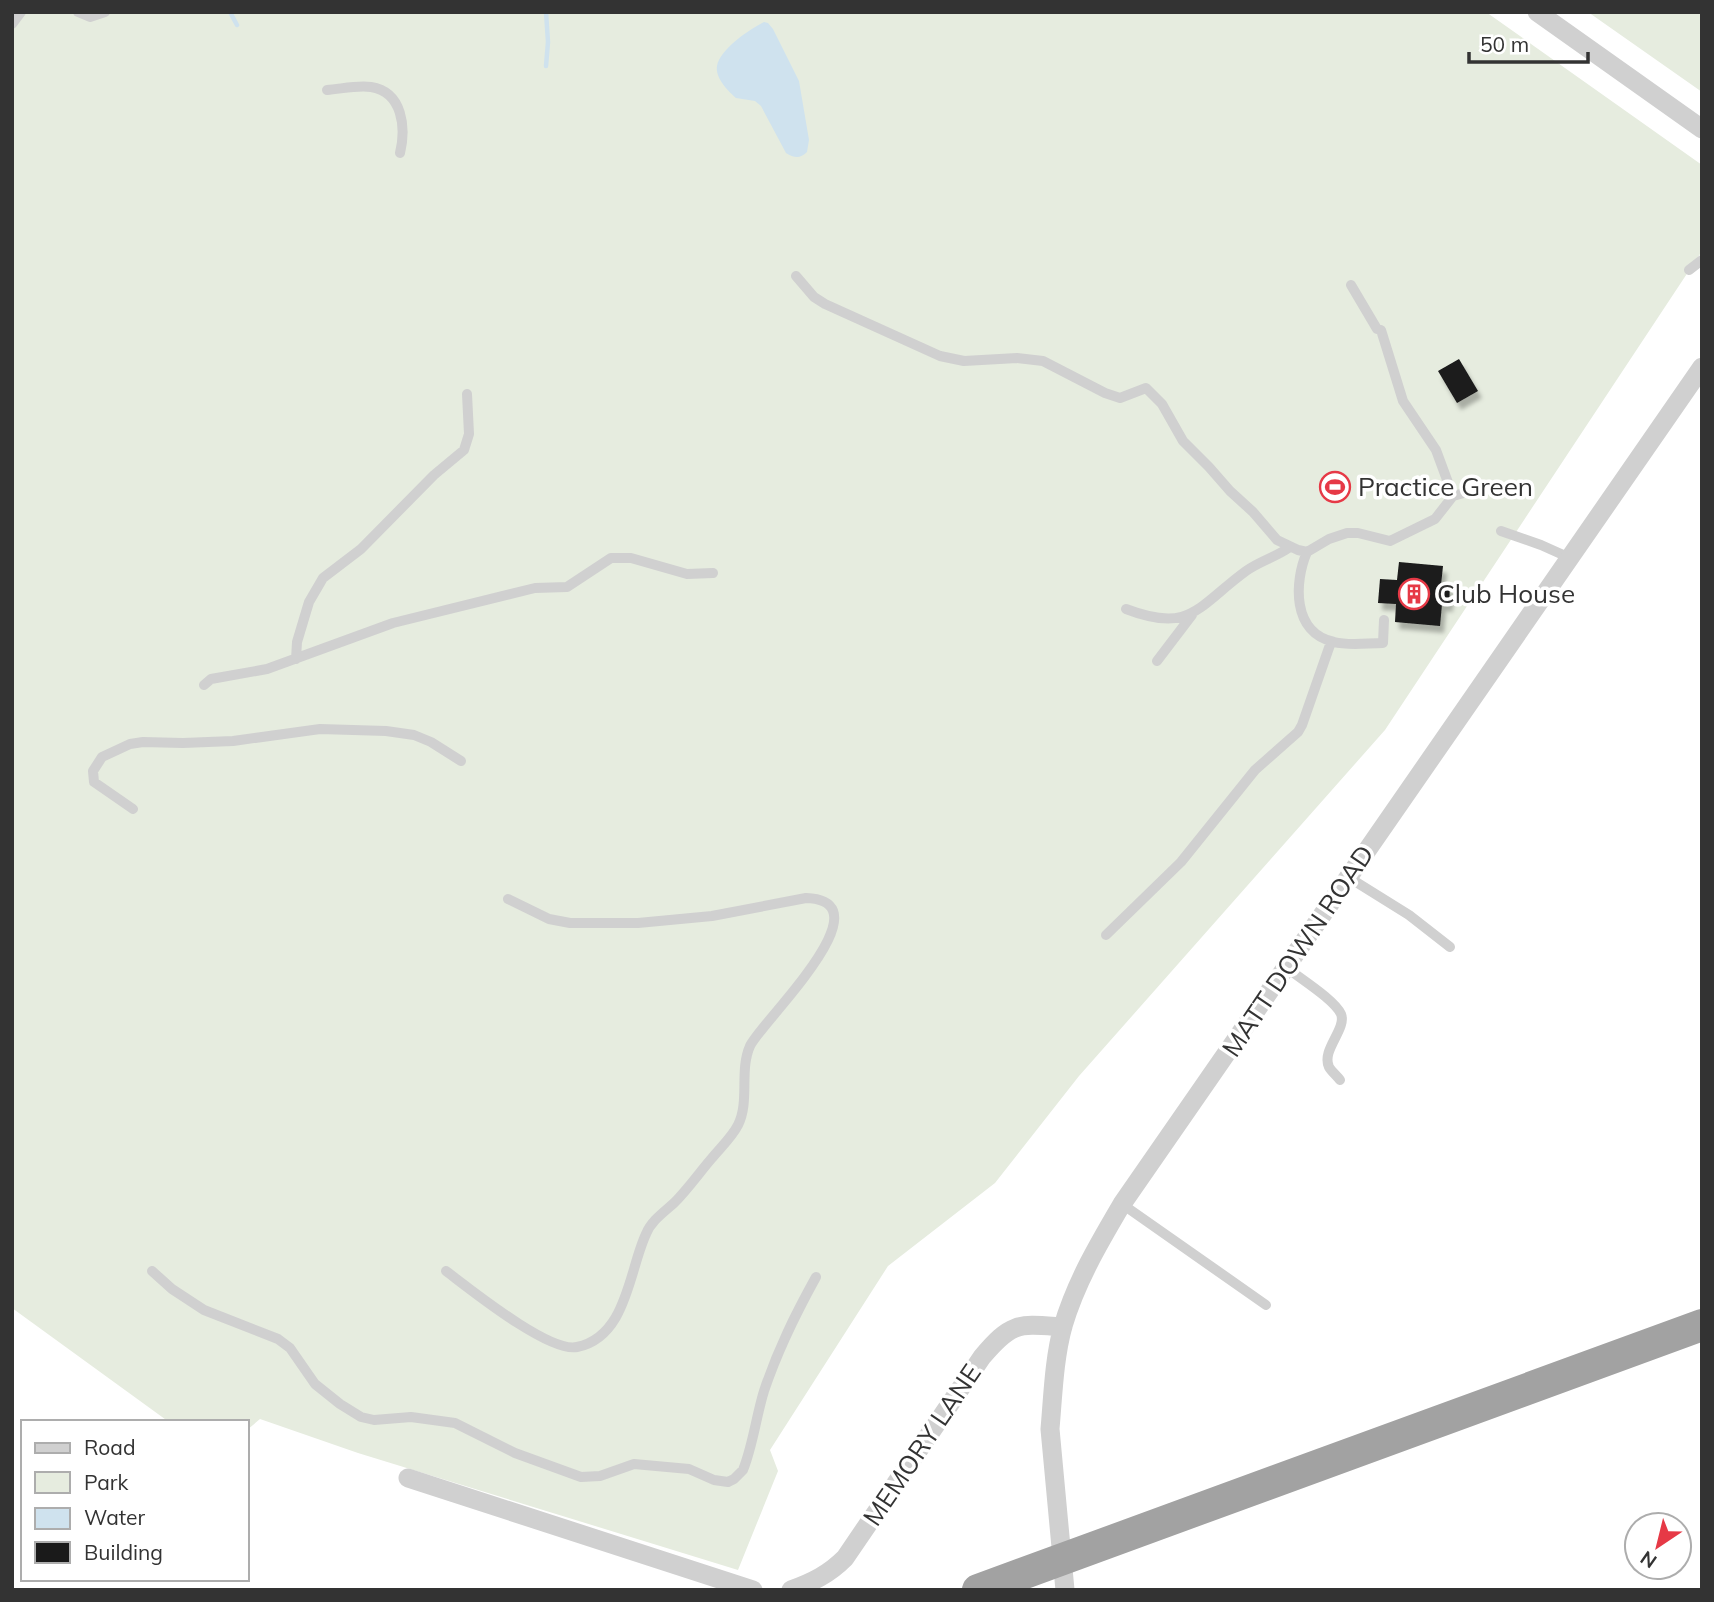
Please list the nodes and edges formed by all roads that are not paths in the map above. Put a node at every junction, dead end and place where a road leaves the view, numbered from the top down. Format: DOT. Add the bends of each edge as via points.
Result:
graph roads {
  1 [pos="21,12"];
  2 [pos="78,12"];
  3 [pos="105,12"];
  4 [pos="1537,12"];
  5 [pos="12,24"];
  6 [pos="327,90"];
  7 [pos="1702,129"];
  8 [pos="400,153"];
  9 [pos="1702,260"];
  10 [pos="1689,270"];
  11 [pos="796,276"];
  12 [pos="1351,285"];
  13 [pos="1702,367"];
  14 [pos="467,394"];
  15 [pos="1471,491"];
  16 [pos="1453,496"];
  17 [pos="1501,531"];
  18 [pos="1290,547"];
  19 [pos="1307,551"];
  20 [pos="1570,558"];
  21 [pos="713,573"];
  22 [pos="1126,609"];
  23 [pos="1192,615"];
  24 [pos="1384,620"];
  25 [pos="1331,642"];
  26 [pos="296,659"];
  27 [pos="1157,661"];
  28 [pos="204,685"];
  29 [pos="461,761"];
  30 [pos="133,809"];
  31 [pos="1347,876"];
  32 [pos="508,899"];
  33 [pos="1106,935"];
  34 [pos="1450,947"];
  35 [pos="1286,967"];
  36 [pos="1340,1080"];
  37 [pos="1122,1204"];
  38 [pos="446,1271"];
  39 [pos="152,1272"];
  40 [pos="816,1277"];
  41 [pos="1266,1305"];
  42 [pos="1702,1325"];
  43 [pos="1063,1326"];
  44 [pos="408,1478"];
  45 [pos="1063,1559"];
  46 [pos="753,1590"];
  47 [pos="792,1590"];
  48 [pos="978,1590"];
  49 [pos="1065,1590"];
  1 -- 5 [label="lane"];
  2 -- 3 [label="lane" via="90,17"];
  4 -- 7 [label="street" via="1558,22"];
  6 -- 8 [label="lane" via="367,87 390,96 401,116"];
  9 -- 10 [label="lane"];
  11 -- 18 [label="lane" via="825,304 940,356 1042,361 1120,398 1146,387 1183,440 1270,533"];
  12 -- 16 [label="lane" via="1381,330 1403,401 1436,450"];
  13 -- 20 [label="street, MATT DOWN ROAD"];
  14 -- 26 [label="lane" via="470,433 464,450 361,549 323,578 301,625"];
  15 -- 16 [label="lane"];
  16 -- 19 [label="lane" via="1435,519 1390,541 1347,533"];
  17 -- 20 [label="lane"];
  18 -- 19 [label="lane"];
  18 -- 23 [label="lane" via="1247,571"];
  19 -- 25 [label="lane" via="1299,575 1298,601 1308,624"];
  20 -- 31 [label="street, MATT DOWN ROAD"];
  21 -- 26 [label="lane" via="687,574 631,558 611,558 567,587 535,588 393,623"];
  22 -- 23 [label="lane" via="1163,619"];
  23 -- 27 [label="lane"];
  24 -- 25 [label="lane" via="1383,643"];
  25 -- 33 [label="lane" via="1298,732 1255,770 1181,862"];
  26 -- 28 [label="lane" via="211,679"];
  29 -- 30 [label="lane" via="422,737 386,732 320,729 233,741 130,744 102,757 93,771 94,782"];
  31 -- 34 [label="lane"];
  31 -- 35 [label="street, MATT DOWN ROAD"];
  32 -- 38 [label="lane" via="549,919 570,923 712,916 806,898 829,902 835,915 820,956 749,1049 736,1128 649,1227 626,1298 600,1336 578,1347 553,1342"];
  35 -- 36 [label="lane" via="1341,1014 1328,1059 1329,1068"];
  35 -- 37 [label="street, MATT DOWN ROAD"];
  37 -- 41 [label="lane"];
  37 -- 43 [label="street, MATT DOWN ROAD" via="1090,1258"];
  39 -- 40 [label="lane" via="204,1310 278,1339 290,1348 315,1384 362,1417 454,1423 515,1453 581,1477 600,1476 634,1464 689,1469 728,1482 743,1470 764,1391 791,1320"];
  42 -- 45 [label="highway"];
  43 -- 45 [label="street, MATT DOWN ROAD" via="1050,1429"];
  43 -- 47 [label="street, MEMORY LANE" via="1016,1327 1000,1335 845,1558 816,1581"];
  44 -- 46 [label="street"];
  45 -- 48 [label="highway"];
  45 -- 49 [label="street, MATT DOWN ROAD"];
}
